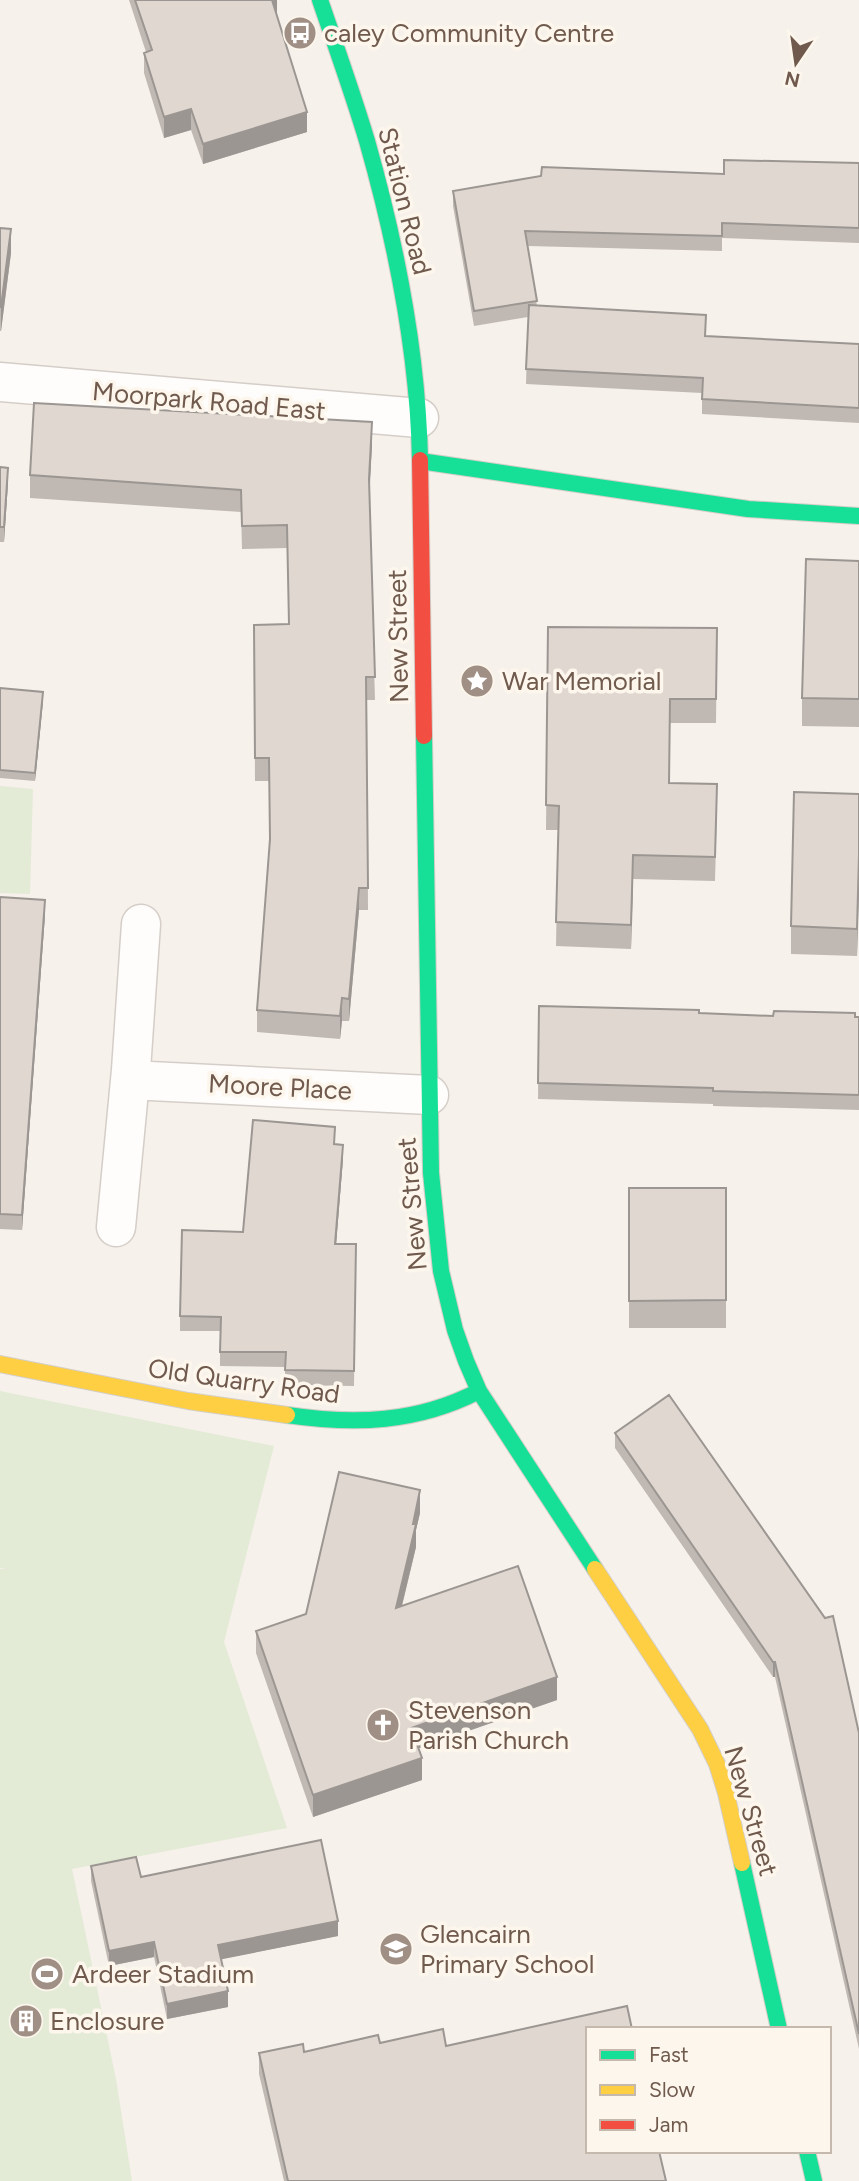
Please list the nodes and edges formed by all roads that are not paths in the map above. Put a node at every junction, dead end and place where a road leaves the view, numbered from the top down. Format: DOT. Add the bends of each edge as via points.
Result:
graph roads {
  1 [pos="320,0"];
  2 [pos="0,382"];
  3 [pos="419,418"];
  4 [pos="420,461"];
  5 [pos="859,516"];
  6 [pos="141,925"];
  7 [pos="130,1080"];
  8 [pos="429,1095"];
  9 [pos="116,1227"];
  10 [pos="0,1364"];
  11 [pos="479,1391"];
  12 [pos="779,2027"];
  13 [pos="807,2153"];
  14 [pos="814,2181"];
  1 -- 3 [label="street, Station Road" via="367,141 401,282"];
  2 -- 3 [label="street, Moorpark Road East"];
  3 -- 4 [label="street, New Street"];
  4 -- 5 [label="street" via="748,509"];
  4 -- 8 [label="street, New Street"];
  6 -- 7 [label="street"];
  7 -- 8 [label="street, Moore Place"];
  7 -- 9 [label="street"];
  8 -- 11 [label="street, New Street" via="434,1235 455,1332"];
  10 -- 11 [label="street, Old Quarry Road" via="188,1401 329,1421 388,1420 452,1405"];
  11 -- 12 [label="street, New Street" via="700,1728 717,1764"];
  13 -- 14 [label="street"];
}
